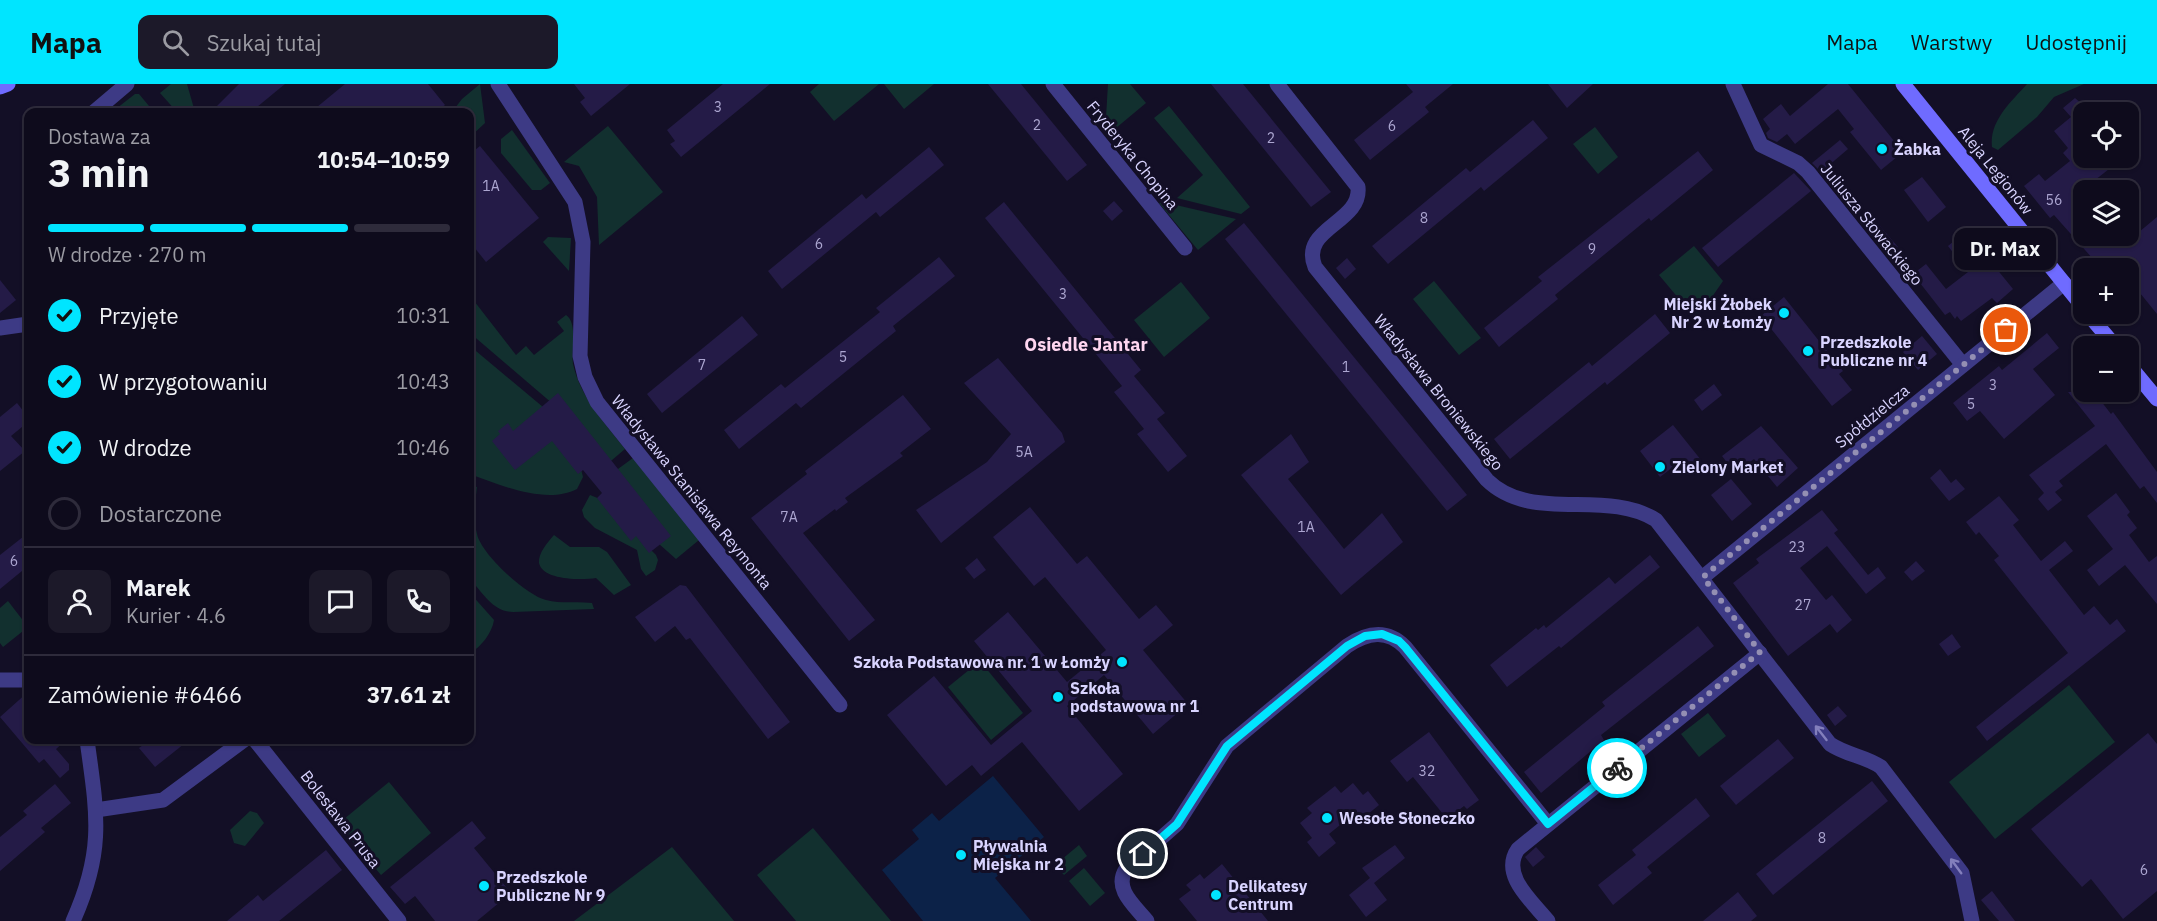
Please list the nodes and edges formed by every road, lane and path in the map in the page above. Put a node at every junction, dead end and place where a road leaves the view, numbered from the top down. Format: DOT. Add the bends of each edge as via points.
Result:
graph roads {
  1 [pos="8,84"];
  2 [pos="127,84"];
  3 [pos="498,84"];
  4 [pos="1053,84"];
  5 [pos="1277,84"];
  6 [pos="1733,84"];
  7 [pos="1903,84"];
  8 [pos="0,87"];
  9 [pos="99,108"];
  10 [pos="1185,248"];
  11 [pos="2064,283"];
  12 [pos="2073,294"];
  13 [pos="2096,324"];
  14 [pos="24,325"];
  15 [pos="0,328"];
  16 [pos="2107,336"];
  17 [pos="1963,365"];
  18 [pos="2139,377"];
  19 [pos="2157,399"];
  20 [pos="1703,577"];
  21 [pos="1760,652"];
  22 [pos="0,680"];
  23 [pos="24,680"];
  24 [pos="840,705"];
  25 [pos="88,744"];
  26 [pos="239,744"];
  27 [pos="258,744"];
  28 [pos="96,810"];
  29 [pos="1548,824"];
  30 [pos="73,921"];
  31 [pos="399,921"];
  32 [pos="1147,921"];
  33 [pos="1548,921"];
  34 [pos="1972,921"];
  1 -- 8 [label="main road"];
  2 -- 9 [label="street"];
  3 -- 24 [label="street, Władysława Stanisława Reymonta" via="578,209 583,242 580,356 597,402"];
  4 -- 10 [label="street, Fryderyka Chopina"];
  5 -- 20 [label="street, Władysława Broniewskiego" via="1359,191 1350,209 1315,241 1311,258 1315,267 1487,480 1500,493 1519,500 1638,510 1665,528"];
  6 -- 17 [label="street, Juliusza Słowackiego" via="1761,145 1808,172"];
  7 -- 11 [label="main road, Aleja Legionów"];
  11 -- 12 [label="main road, Aleja Legionów"];
  11 -- 17 [label="street, Spółdzielcza"];
  13 -- 16 [label="main road"];
  14 -- 15 [label="street"];
  17 -- 20 [label="street, Spółdzielcza"];
  18 -- 19 [label="main road"];
  20 -- 21 [label="street, Władysława Broniewskiego"];
  21 -- 29 [label="street"];
  34 -- 21 [label="street, Władysława Broniewskiego, one-way" via="1962,873 1881,768 1830,744"];
  22 -- 23 [label="street"];
  25 -- 28 [label="street"];
  26 -- 28 [label="street" via="163,801"];
  27 -- 31 [label="street, Bolesława Prusa"];
  28 -- 30 [label="street" via="96,850"];
  29 -- 32 [label="street" via="1405,647 1382,634 1365,636 1347,646 1227,746 1177,824 1126,869 1121,886"];
  29 -- 33 [label="street" via="1518,849 1511,868"];
}
